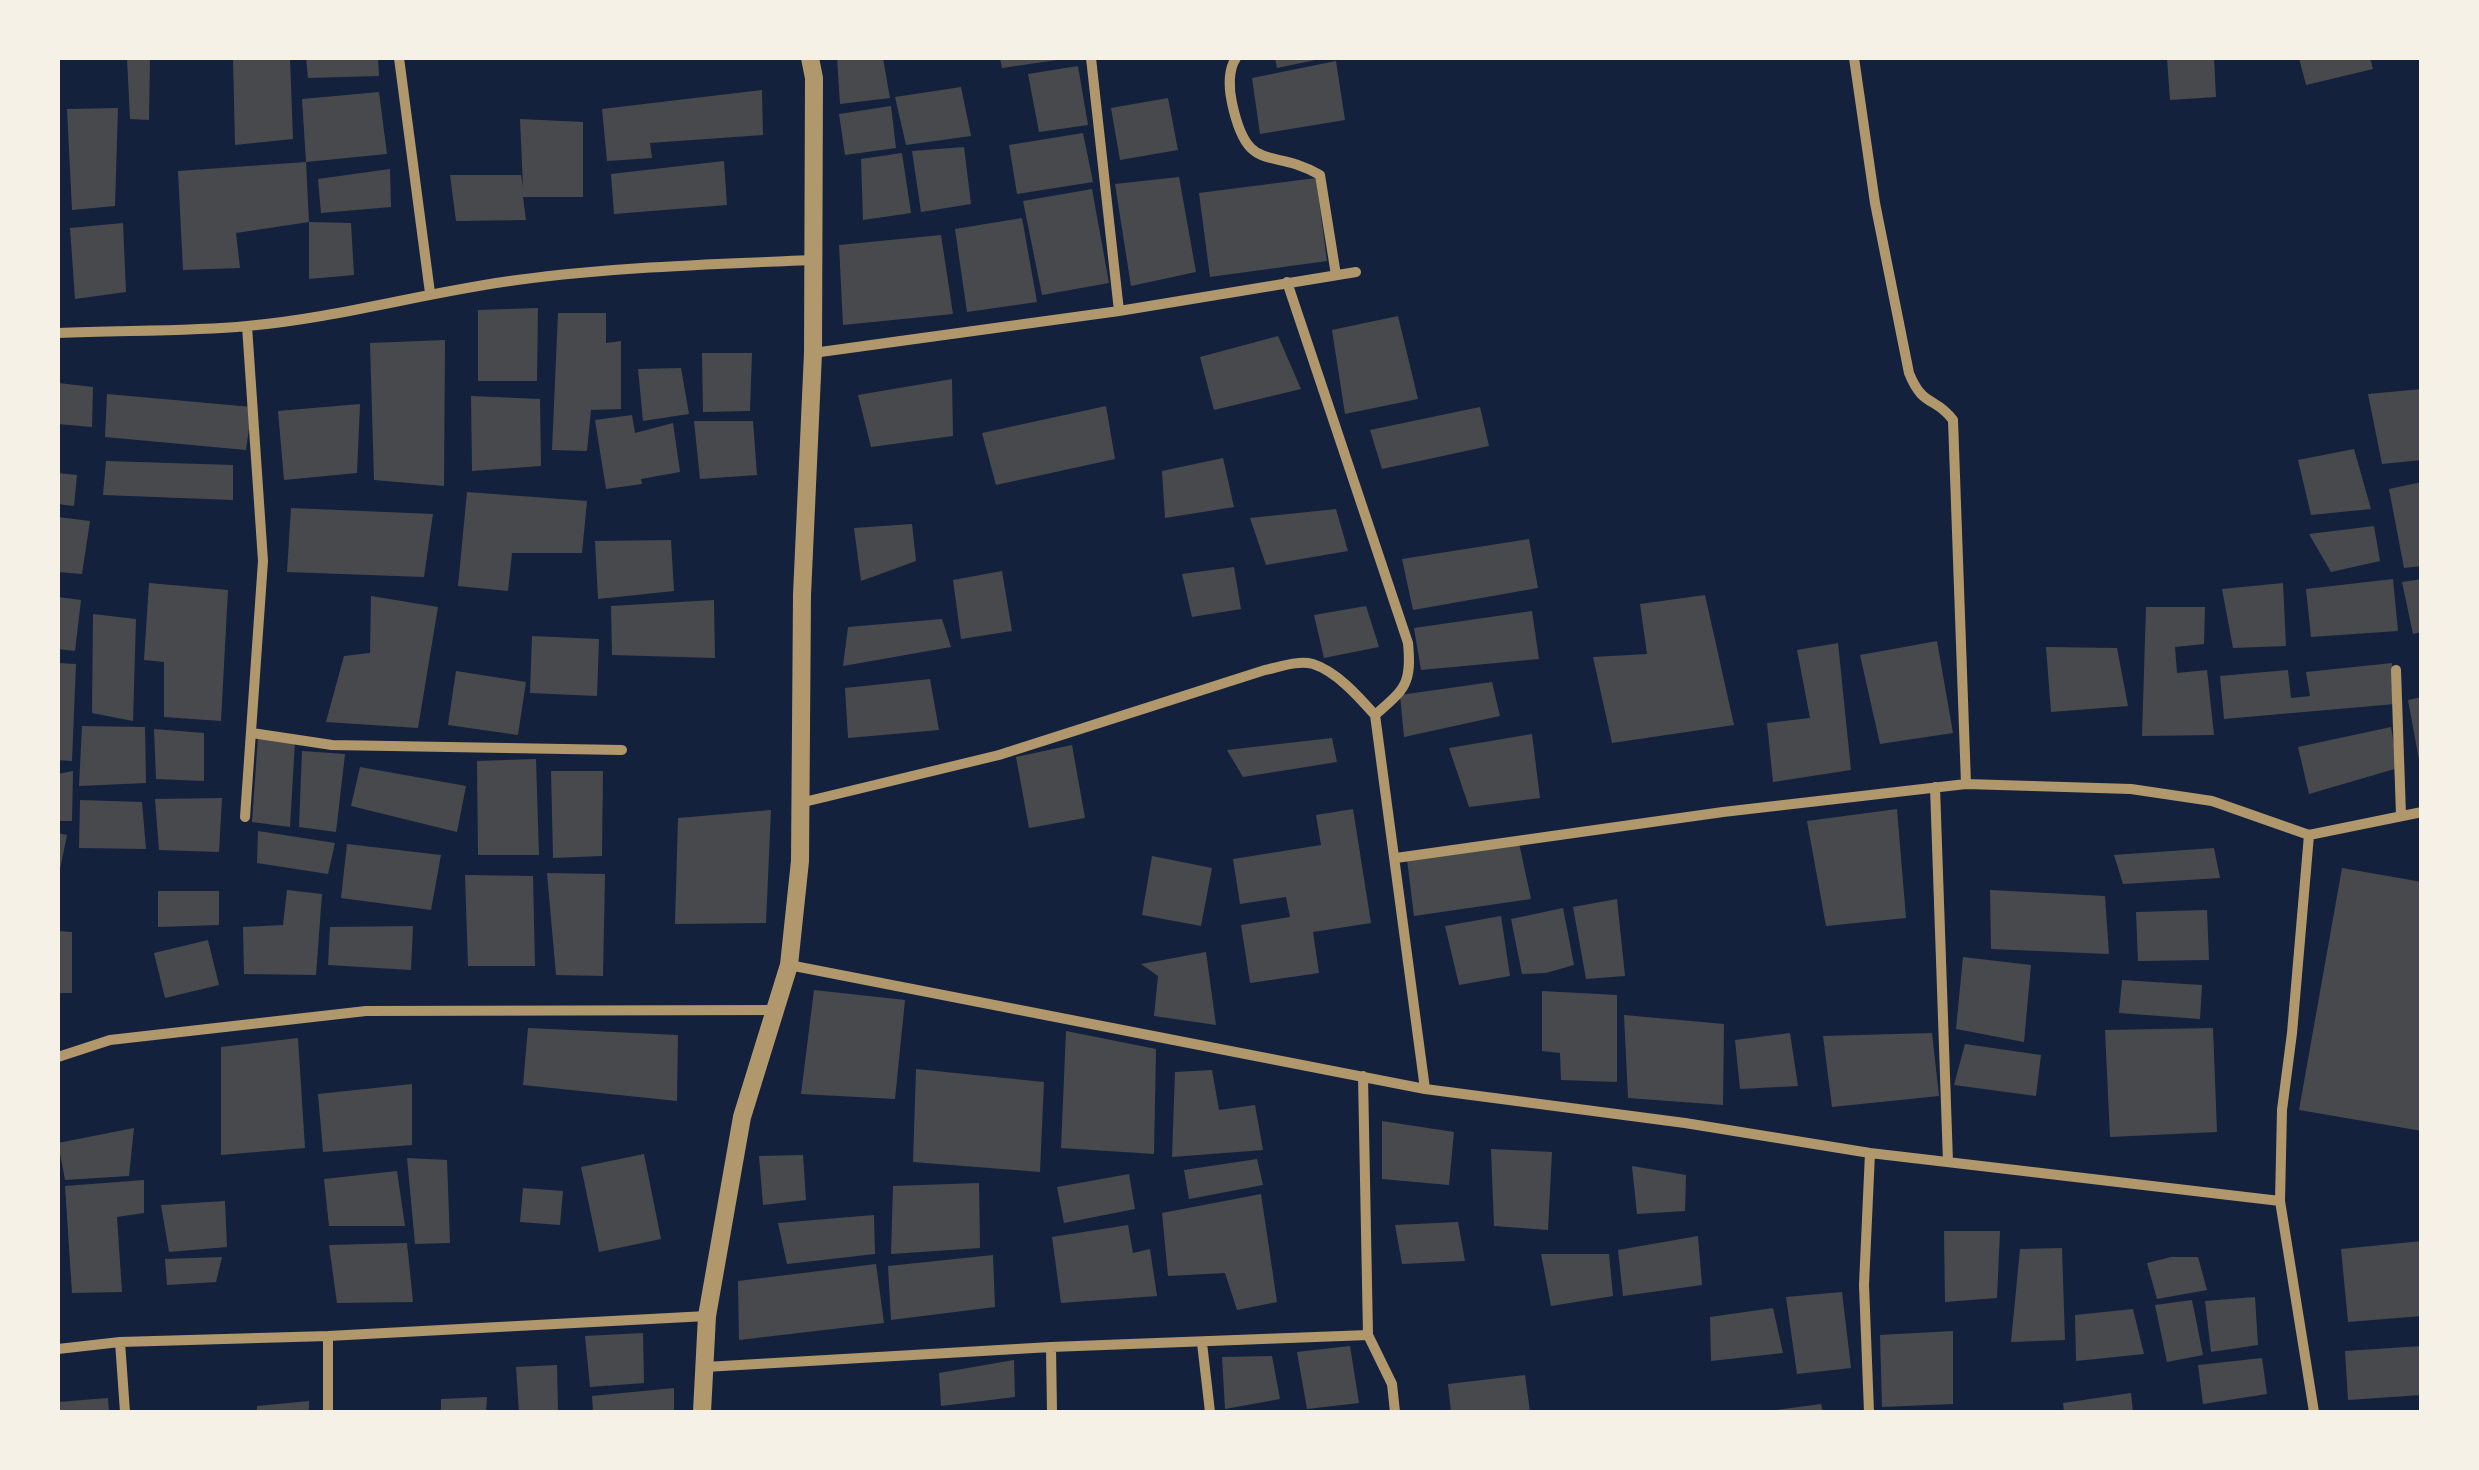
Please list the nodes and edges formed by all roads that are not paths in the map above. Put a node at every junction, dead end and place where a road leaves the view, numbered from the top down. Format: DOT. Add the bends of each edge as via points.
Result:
graph roads {
  1 [pos="399,58"];
  2 [pos="810,58"];
  3 [pos="1091,58"];
  4 [pos="1236,58"];
  5 [pos="1854,58"];
  6 [pos="812,260"];
  7 [pos="1356,272"];
  8 [pos="1336,275"];
  9 [pos="1288,282"];
  10 [pos="430,294"];
  11 [pos="1119,311"];
  12 [pos="247,326"];
  13 [pos="58,333"];
  14 [pos="812,353"];
  15 [pos="2396,670"];
  16 [pos="1376,715"];
  17 [pos="252,732"];
  18 [pos="622,750"];
  19 [pos="1966,784"];
  20 [pos="1935,788"];
  21 [pos="800,803"];
  22 [pos="2422,812"];
  23 [pos="2400,815"];
  24 [pos="246,817"];
  25 [pos="2309,835"];
  26 [pos="1396,858"];
  27 [pos="789,966"];
  28 [pos="775,1010"];
  29 [pos="58,1056"];
  30 [pos="1364,1076"];
  31 [pos="1426,1089"];
  32 [pos="1870,1154"];
  33 [pos="1948,1162"];
  34 [pos="2280,1202"];
  35 [pos="708,1316"];
  36 [pos="1368,1334"];
  37 [pos="328,1336"];
  38 [pos="120,1342"];
  39 [pos="1202,1343"];
  40 [pos="1051,1347"];
  41 [pos="58,1348"];
  42 [pos="705,1367"];
  43 [pos="124,1412"];
  44 [pos="328,1412"];
  45 [pos="702,1412"];
  46 [pos="1052,1412"];
  47 [pos="1210,1412"];
  48 [pos="1395,1412"];
  49 [pos="1868,1412"];
  50 [pos="2314,1412"];
  1 -- 10 [label="street"];
  2 -- 6 [label="street"];
  3 -- 11 [label="street"];
  4 -- 8 [label="street" via="1230,93 1236,125 1248,148 1320,175"];
  5 -- 19 [label="street" via="1909,372 1919,395 1953,420"];
  6 -- 10 [label="street" via="627,270"];
  6 -- 14 [label="street"];
  7 -- 8 [label="street"];
  8 -- 9 [label="street"];
  9 -- 11 [label="street"];
  9 -- 16 [label="street" via="1408,643 1406,685"];
  10 -- 12 [label="street"];
  11 -- 14 [label="street"];
  12 -- 13 [label="street"];
  12 -- 17 [label="street" via="263,561"];
  14 -- 21 [label="street"];
  15 -- 23 [label="street"];
  16 -- 21 [label="street" via="1314,664 1296,663 999,755"];
  16 -- 26 [label="street"];
  17 -- 18 [label="street" via="332,745"];
  17 -- 24 [label="street"];
  19 -- 20 [label="street"];
  19 -- 25 [label="street" via="2131,789 2212,801"];
  20 -- 26 [label="street"];
  20 -- 33 [label="street"];
  21 -- 27 [label="street"];
  22 -- 23 [label="street"];
  23 -- 25 [label="street"];
  25 -- 34 [label="street" via="2282,1110"];
  26 -- 31 [label="street"];
  27 -- 28 [label="street"];
  27 -- 30 [label="street"];
  28 -- 29 [label="street" via="366,1011 110,1040"];
  28 -- 35 [label="street" via="742,1117"];
  30 -- 31 [label="street"];
  30 -- 36 [label="street"];
  31 -- 32 [label="street"];
  32 -- 33 [label="street"];
  32 -- 49 [label="street"];
  33 -- 34 [label="street"];
  34 -- 50 [label="street"];
  35 -- 37 [label="street"];
  35 -- 42 [label="street"];
  36 -- 39 [label="street"];
  36 -- 48 [label="street" via="1392,1384"];
  37 -- 38 [label="street"];
  37 -- 44 [label="street"];
  38 -- 41 [label="street"];
  38 -- 43 [label="street"];
  39 -- 40 [label="street"];
  39 -- 47 [label="street"];
  40 -- 42 [label="street"];
  40 -- 46 [label="street"];
  42 -- 45 [label="street"];
}
